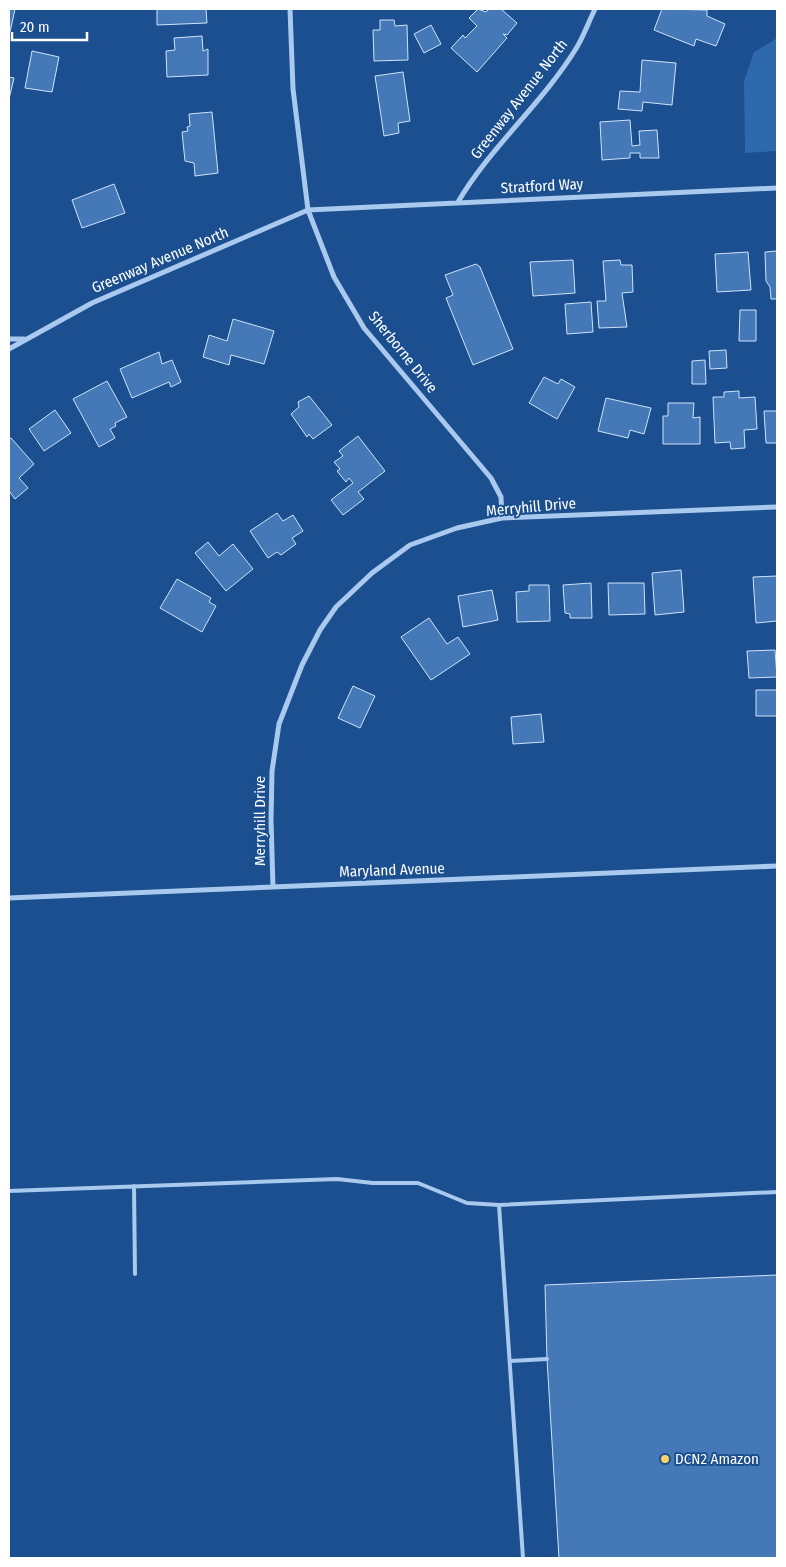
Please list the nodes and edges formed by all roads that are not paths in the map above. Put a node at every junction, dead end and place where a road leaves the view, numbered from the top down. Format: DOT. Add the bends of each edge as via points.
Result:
graph roads {
  1 [pos="290,9"];
  2 [pos="595,9"];
  3 [pos="777,188"];
  4 [pos="458,202"];
  5 [pos="308,210"];
  6 [pos="9,339"];
  7 [pos="24,339"];
  8 [pos="9,349"];
  9 [pos="777,507"];
  10 [pos="502,518"];
  11 [pos="777,866"];
  12 [pos="274,887"];
  13 [pos="9,898"];
  14 [pos="134,1186"];
  15 [pos="9,1191"];
  16 [pos="777,1192"];
  17 [pos="499,1205"];
  18 [pos="135,1274"];
  19 [pos="546,1359"];
  20 [pos="510,1361"];
  21 [pos="523,1558"];
  1 -- 5 [label="street, Sherborne Drive" via="293,89"];
  2 -- 4 [label="street, Greenway Avenue North" via="577,47 541,96 474,175"];
  3 -- 4 [label="street, Stratford Way"];
  4 -- 5 [label="street, Stratford Way"];
  5 -- 7 [label="street, Greenway Avenue North" via="92,304"];
  5 -- 10 [label="street, Sherborne Drive" via="334,277 364,328 491,478 501,498"];
  6 -- 7 [label="street, Greenway Avenue North"];
  7 -- 8 [label="street, Greenway Avenue North"];
  9 -- 10 [label="street, Merryhill Drive"];
  10 -- 12 [label="street, Merryhill Drive" via="457,528 410,545 336,607 320,630 302,665 279,724 272,790"];
  11 -- 12 [label="street, Maryland Avenue"];
  12 -- 13 [label="street, Maryland Avenue"];
  14 -- 15 [label="lane"];
  14 -- 17 [label="lane" via="337,1179 418,1183 467,1203"];
  14 -- 18 [label="lane"];
  16 -- 17 [label="lane"];
  17 -- 20 [label="lane"];
  19 -- 20 [label="lane"];
  20 -- 21 [label="lane"];
}
